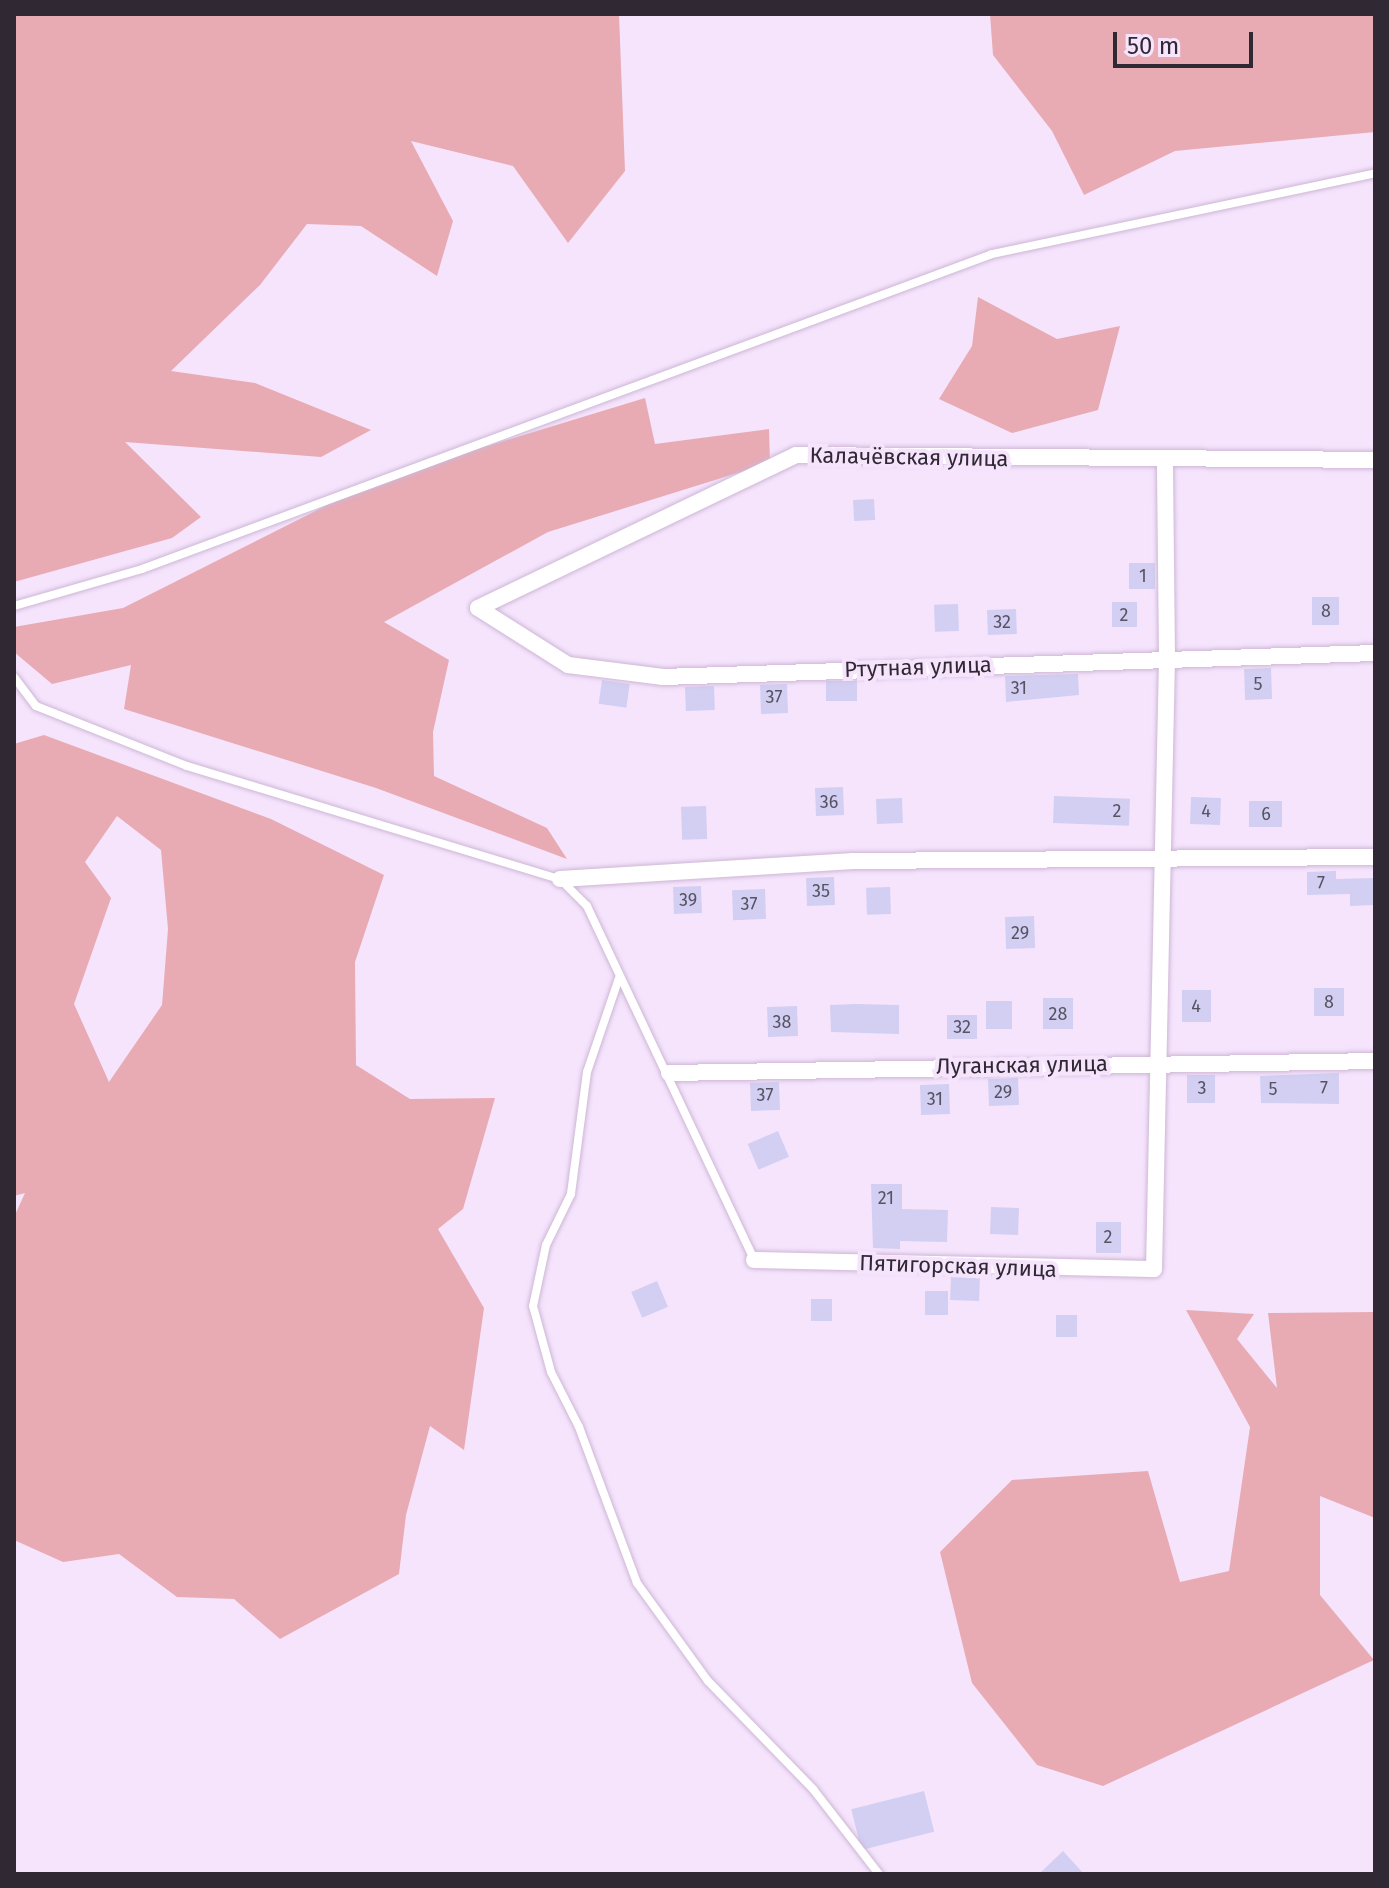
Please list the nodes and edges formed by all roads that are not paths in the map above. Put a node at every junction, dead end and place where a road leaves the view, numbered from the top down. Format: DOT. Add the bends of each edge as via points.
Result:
graph roads {
  1 [pos="1375,173"];
  2 [pos="1165,460"];
  3 [pos="1375,460"];
  4 [pos="14,606"];
  5 [pos="478,608"];
  6 [pos="1375,653"];
  7 [pos="1167,658"];
  8 [pos="14,677"];
  9 [pos="1375,857"];
  10 [pos="1160,860"];
  11 [pos="560,879"];
  12 [pos="619,978"];
  13 [pos="1158,1061"];
  14 [pos="1375,1061"];
  15 [pos="669,1073"];
  16 [pos="754,1260"];
  17 [pos="879,1874"];
  1 -- 4 [label="lane" via="992,254 142,569"];
  2 -- 3 [label="street, Калачёвская улица"];
  2 -- 5 [label="street, Калачёвская улица" via="796,455"];
  2 -- 7 [label="street"];
  5 -- 7 [label="street, Ртутная улица" via="568,665 663,677"];
  6 -- 7 [label="street, Ртутная улица"];
  7 -- 10 [label="street"];
  8 -- 11 [label="lane" via="36,706 187,766"];
  9 -- 10 [label="street"];
  10 -- 11 [label="street" via="853,861"];
  10 -- 13 [label="street"];
  11 -- 12 [label="lane" via="587,906"];
  12 -- 15 [label="lane"];
  12 -- 17 [label="lane" via="587,1072 571,1194 546,1245 533,1306 551,1372 579,1427 637,1583 708,1681 813,1789"];
  13 -- 14 [label="street, Луганская улица"];
  13 -- 15 [label="street, Луганская улица"];
  13 -- 16 [label="street, Пятигорская улица" via="1157,1263 1148,1272"];
  15 -- 16 [label="lane"];
}
